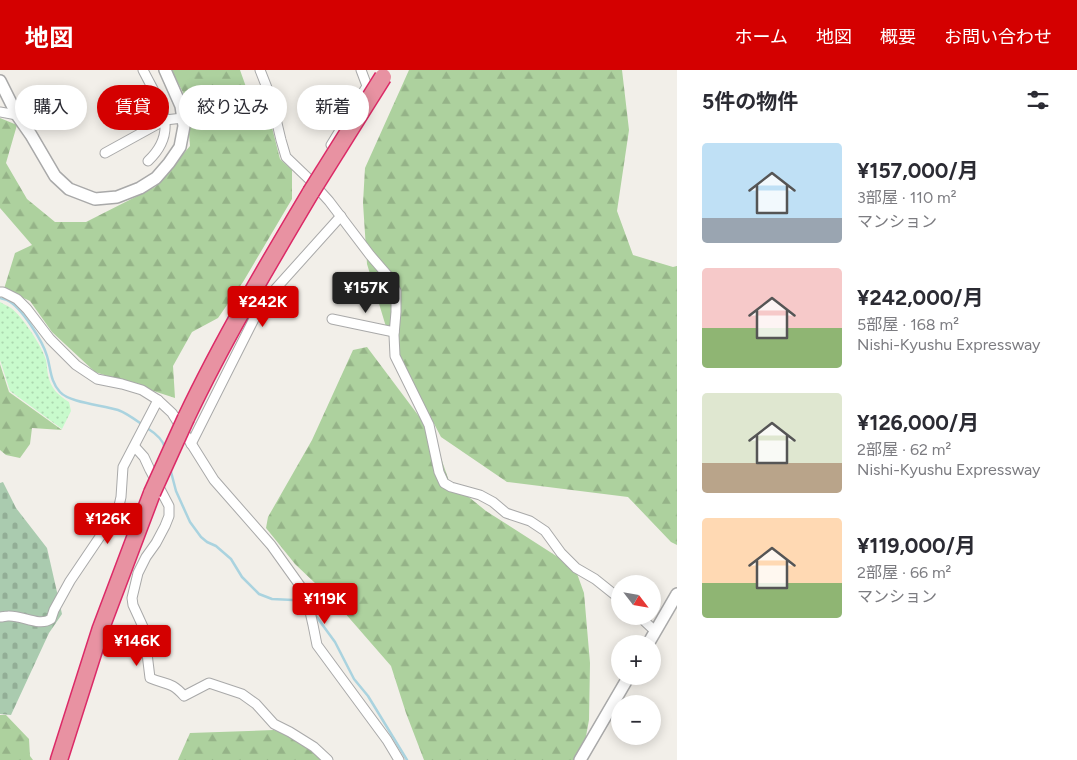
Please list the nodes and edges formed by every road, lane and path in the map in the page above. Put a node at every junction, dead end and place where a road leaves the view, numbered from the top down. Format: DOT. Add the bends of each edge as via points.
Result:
graph roads {
  1 [pos="143,70"];
  2 [pos="165,70"];
  3 [pos="260,70"];
  4 [pos="361,70"];
  5 [pos="386,72"];
  6 [pos="0,81"];
  7 [pos="150,85"];
  8 [pos="179,102"];
  9 [pos="15,110"];
  10 [pos="0,112"];
  11 [pos="15,115"];
  12 [pos="27,130"];
  13 [pos="147,130"];
  14 [pos="165,130"];
  15 [pos="183,130"];
  16 [pos="105,153"];
  17 [pos="148,161"];
  18 [pos="311,186"];
  19 [pos="341,216"];
  20 [pos="0,292"];
  21 [pos="332,319"];
  22 [pos="394,332"];
  23 [pos="158,400"];
  24 [pos="191,444"];
  25 [pos="135,447"];
  26 [pos="611,592"];
  27 [pos="677,594"];
  28 [pos="0,617"];
  29 [pos="649,625"];
  30 [pos="655,631"];
  31 [pos="653,635"];
  32 [pos="624,685"];
  33 [pos="58,760"];
  34 [pos="328,760"];
  35 [pos="398,760"];
  36 [pos="580,760"];
  1 -- 7 [label="street"];
  2 -- 8 [label="street"];
  3 -- 18 [label="street" via="271,98 286,157"];
  4 -- 18 [label="street" via="367,86"];
  5 -- 18 [label="highway, bridge"];
  6 -- 9 [label="street"];
  10 -- 11 [label="street"];
  12 -- 15 [label="street" via="55,176 69,189 95,198 118,197 156,178 180,147"];
  13 -- 16 [label="street"];
  14 -- 17 [label="street" via="163,141"];
  18 -- 19 [label="street"];
  18 -- 33 [label="highway, bridge" via="210,369 152,493"];
  19 -- 22 [label="street" via="389,277 396,291"];
  19 -- 24 [label="street" via="261,305"];
  20 -- 23 [label="street" via="17,299 76,365 97,379 142,390"];
  21 -- 22 [label="street"];
  22 -- 26 [label="street" via="395,356 429,424 444,483 480,495 506,513 530,521 545,531 576,568"];
  23 -- 24 [label="street" via="172,413"];
  23 -- 25 [label="street"];
  24 -- 35 [label="street" via="214,480 272,544 306,594 317,645 387,740"];
  25 -- 28 [label="street" via="123,467 118,510 70,581 51,619 46,622"];
  25 -- 34 [label="street" via="144,457 169,506 166,526 138,573 132,598 144,629 150,678 169,683 184,696 210,682 242,694 274,724 314,747"];
  27 -- 30 [label="street"];
  29 -- 30 [label="street"];
  30 -- 31 [label="street"];
  32 -- 36 [label="street"];
}
